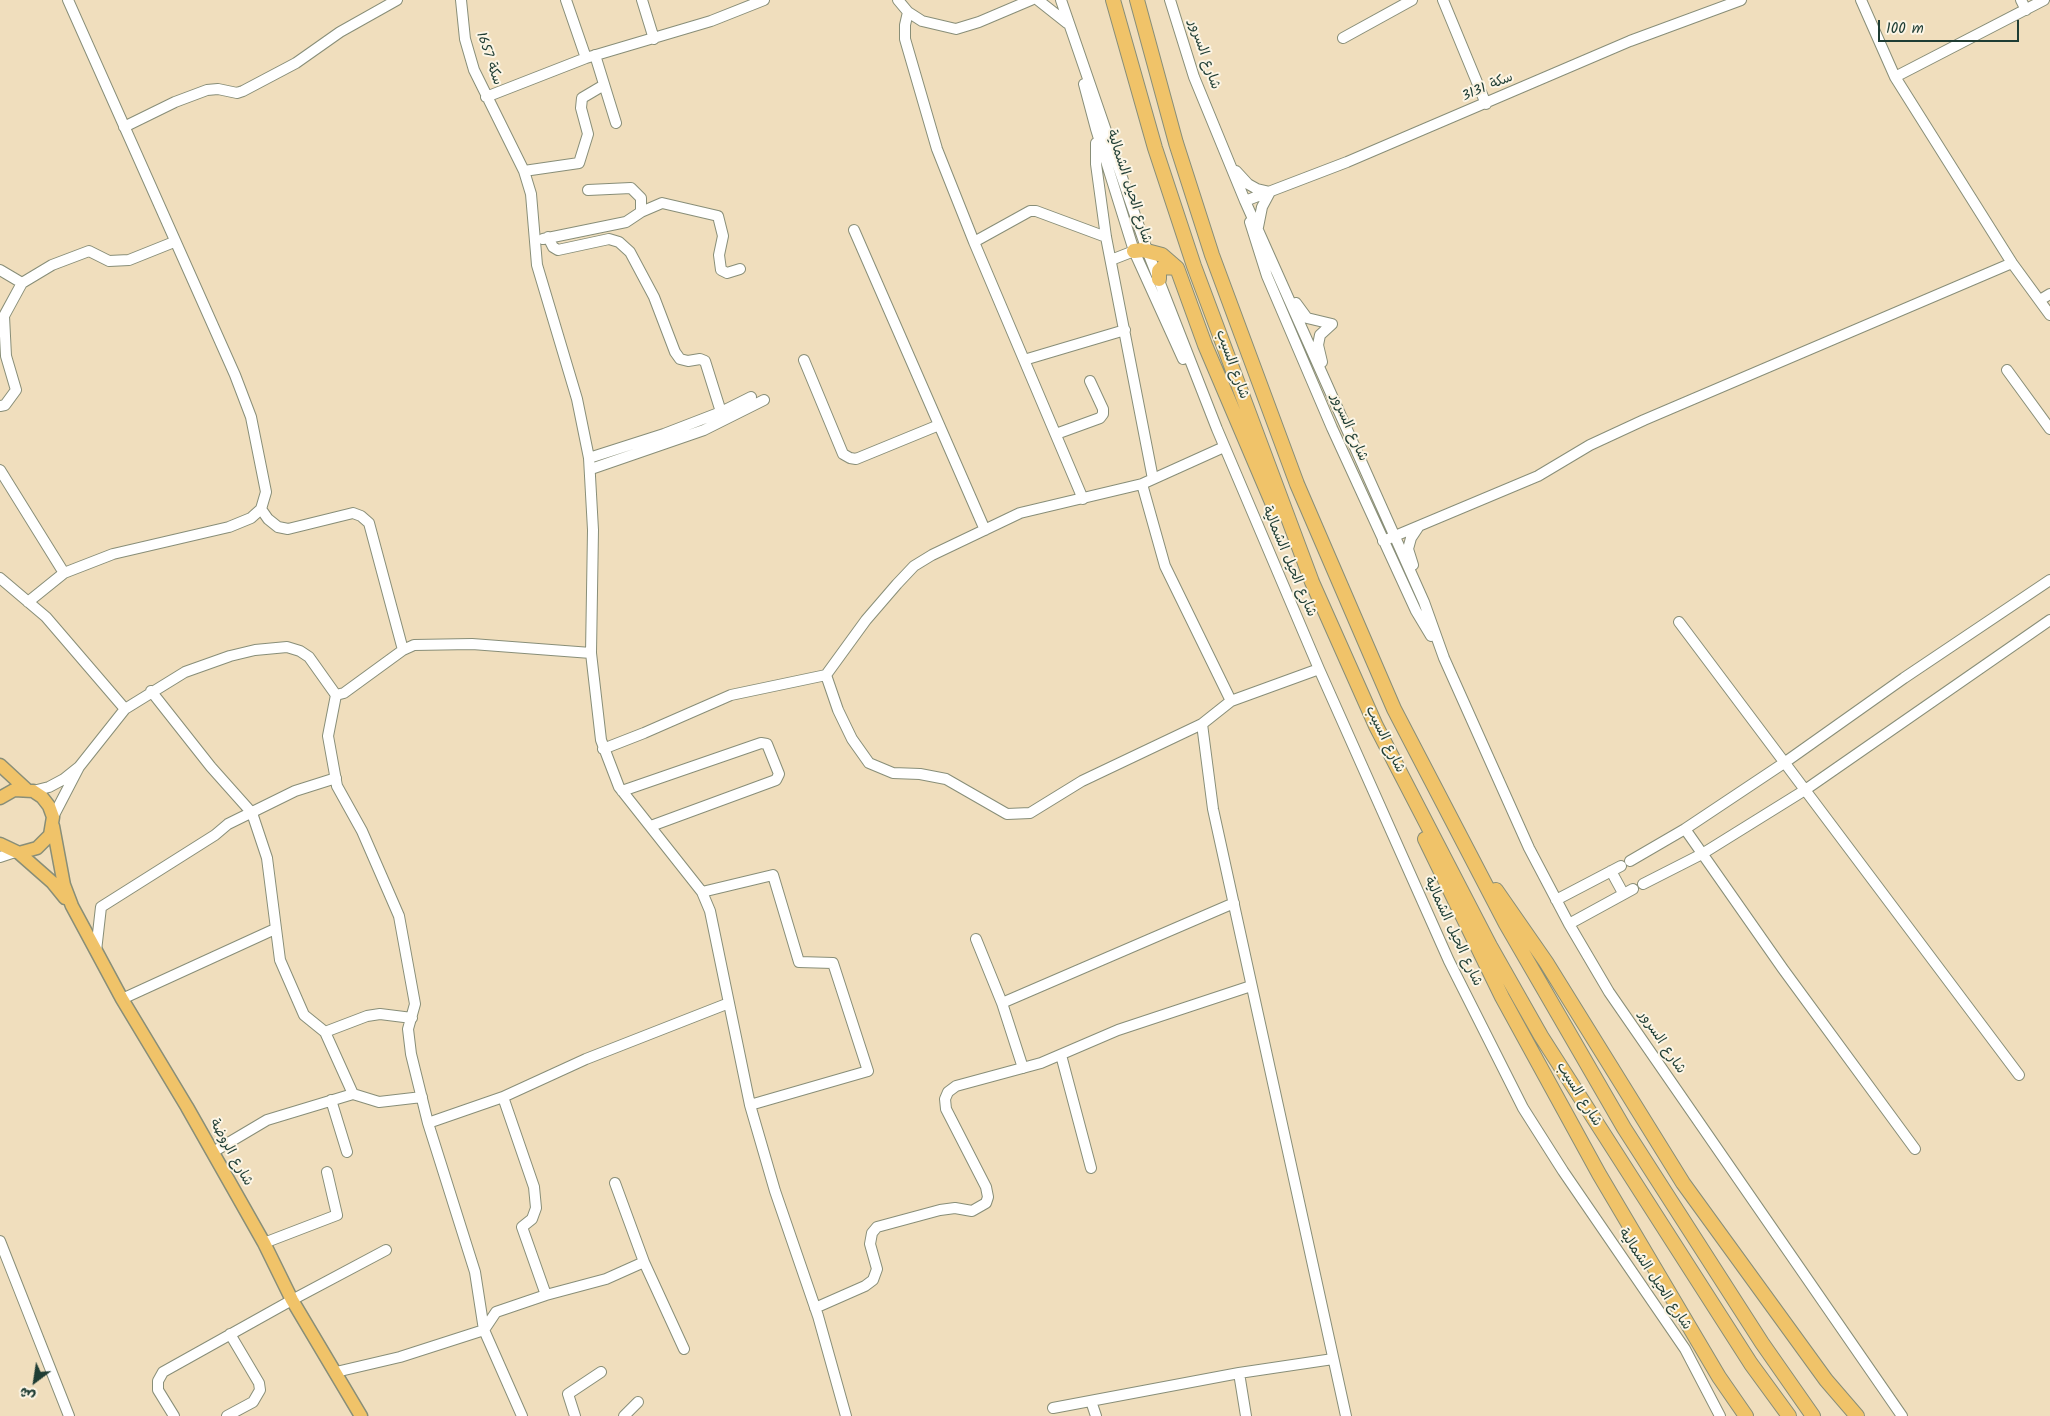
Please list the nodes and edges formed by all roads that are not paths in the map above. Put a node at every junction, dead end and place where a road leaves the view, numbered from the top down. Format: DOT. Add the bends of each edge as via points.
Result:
graph roads {
  1 [pos="68,0"];
  2 [pos="397,0"];
  3 [pos="461,0"];
  4 [pos="566,0"];
  5 [pos="642,0"];
  6 [pos="764,0"];
  7 [pos="898,0"];
  8 [pos="1031,0"];
  9 [pos="1038,0"];
  10 [pos="1061,0"];
  11 [pos="1113,0"];
  12 [pos="1137,0"];
  13 [pos="1170,0"];
  14 [pos="1412,0"];
  15 [pos="1443,0"];
  16 [pos="1861,0"];
  17 [pos="2021,0"];
  18 [pos="2044,0"];
  19 [pos="1736,1"];
  20 [pos="2026,10"];
  21 [pos="908,12"];
  22 [pos="1067,23"];
  23 [pos="1343,38"];
  24 [pos="654,39"];
  25 [pos="590,56"];
  26 [pos="1079,56"];
  27 [pos="1895,77"];
  28 [pos="604,85"];
  29 [pos="486,97"];
  30 [pos="1486,104"];
  31 [pos="616,123"];
  32 [pos="124,127"];
  33 [pos="1096,129"];
  34 [pos="1230,164"];
  35 [pos="524,171"];
  36 [pos="588,190"];
  37 [pos="1270,192"];
  38 [pos="1245,201"];
  39 [pos="641,212"];
  40 [pos="1258,227"];
  41 [pos="854,230"];
  42 [pos="1106,237"];
  43 [pos="548,238"];
  44 [pos="534,240"];
  45 [pos="174,242"];
  46 [pos="974,242"];
  47 [pos="1141,250"];
  48 [pos="1111,260"];
  49 [pos="2012,263"];
  50 [pos="1177,268"];
  51 [pos="740,269"];
  52 [pos="0,270"];
  53 [pos="1159,279"];
  54 [pos="22,283"];
  55 [pos="1285,289"];
  56 [pos="2050,294"];
  57 [pos="2040,300"];
  58 [pos="2050,314"];
  59 [pos="1125,330"];
  60 [pos="804,360"];
  61 [pos="1024,360"];
  62 [pos="2007,370"];
  63 [pos="1090,381"];
  64 [pos="751,397"];
  65 [pos="764,400"];
  66 [pos="0,406"];
  67 [pos="721,412"];
  68 [pos="939,425"];
  69 [pos="2050,429"];
  70 [pos="1217,430"];
  71 [pos="1056,434"];
  72 [pos="1224,447"];
  73 [pos="589,458"];
  74 [pos="591,469"];
  75 [pos="0,470"];
  76 [pos="1365,472"];
  77 [pos="1153,479"];
  78 [pos="1142,484"];
  79 [pos="1083,499"];
  80 [pos="261,509"];
  81 [pos="1421,524"];
  82 [pos="984,530"];
  83 [pos="1394,536"];
  84 [pos="1383,541"];
  85 [pos="64,573"];
  86 [pos="0,578"];
  87 [pos="2050,580"];
  88 [pos="1312,582"];
  89 [pos="28,602"];
  90 [pos="1424,602"];
  91 [pos="2050,620"];
  92 [pos="1679,622"];
  93 [pos="403,650"];
  94 [pos="592,653"];
  95 [pos="1444,658"];
  96 [pos="1319,669"];
  97 [pos="826,675"];
  98 [pos="151,691"];
  99 [pos="336,695"];
  100 [pos="1231,701"];
  101 [pos="124,709"];
  102 [pos="1202,724"];
  103 [pos="1376,726"];
  104 [pos="603,748"];
  105 [pos="1784,763"];
  106 [pos="0,765"];
  107 [pos="79,767"];
  108 [pos="336,778"];
  109 [pos="30,790"];
  110 [pos="1805,790"];
  111 [pos="622,791"];
  112 [pos="0,798"];
  113 [pos="252,813"];
  114 [pos="53,822"];
  115 [pos="651,826"];
  116 [pos="1685,829"];
  117 [pos="0,844"];
  118 [pos="1465,846"];
  119 [pos="17,852"];
  120 [pos="1702,854"];
  121 [pos="0,856"];
  122 [pos="1612,872"];
  123 [pos="1633,889"];
  124 [pos="702,892"];
  125 [pos="1556,900"];
  126 [pos="1234,903"];
  127 [pos="72,906"];
  128 [pos="1569,924"];
  129 [pos="275,929"];
  130 [pos="976,939"];
  131 [pos="96,951"];
  132 [pos="1251,986"];
  133 [pos="122,999"];
  134 [pos="729,1003"];
  135 [pos="1002,1003"];
  136 [pos="412,1018"];
  137 [pos="324,1032"];
  138 [pos="1061,1055"];
  139 [pos="1023,1068"];
  140 [pos="2019,1076"];
  141 [pos="353,1094"];
  142 [pos="503,1096"];
  143 [pos="422,1097"];
  144 [pos="331,1100"];
  145 [pos="750,1106"];
  146 [pos="428,1123"];
  147 [pos="1916,1149"];
  148 [pos="212,1152"];
  149 [pos="347,1152"];
  150 [pos="1091,1168"];
  151 [pos="327,1172"];
  152 [pos="615,1184"];
  153 [pos="0,1241"];
  154 [pos="264,1243"];
  155 [pos="386,1250"];
  156 [pos="2,1254"];
  157 [pos="644,1262"];
  158 [pos="546,1294"];
  159 [pos="292,1300"];
  160 [pos="815,1308"];
  161 [pos="484,1330"];
  162 [pos="230,1334"];
  163 [pos="684,1349"];
  164 [pos="1333,1359"];
  165 [pos="336,1372"];
  166 [pos="602,1372"];
  167 [pos="1239,1373"];
  168 [pos="1092,1401"];
  169 [pos="638,1402"];
  170 [pos="1053,1408"];
  171 [pos="69,1416"];
  172 [pos="174,1416"];
  173 [pos="228,1416"];
  174 [pos="361,1416"];
  175 [pos="522,1416"];
  176 [pos="575,1416"];
  177 [pos="624,1416"];
  178 [pos="846,1416"];
  179 [pos="1096,1416"];
  180 [pos="1246,1416"];
  181 [pos="1346,1416"];
  182 [pos="1720,1416"];
  183 [pos="1746,1416"];
  184 [pos="1789,1416"];
  185 [pos="1813,1416"];
  186 [pos="1857,1416"];
  187 [pos="1902,1416"];
  1 -- 32 [label="street"];
  2 -- 32 [label="street" via="340,32 296,63 243,91 206,90"];
  3 -- 29 [label="street, سكة 1657" via="465,38"];
  4 -- 25 [label="street"];
  5 -- 24 [label="street"];
  6 -- 24 [label="street"];
  7 -- 21 [label="street"];
  8 -- 21 [label="street" via="956,29 922,21"];
  9 -- 22 [label="street"];
  10 -- 22 [label="street, شارع الحيل الشمالية"];
  11 -- 88 [label="highway, شارع السيب" via="1155,148 1194,266"];
  12 -- 118 [label="highway, شارع السيب" via="1176,143 1209,246 1297,484 1394,709"];
  13 -- 34 [label="street, شارع السرور" via="1194,77"];
  14 -- 23 [label="street"];
  15 -- 30 [label="street"];
  16 -- 27 [label="street"];
  17 -- 20 [label="street"];
  18 -- 20 [label="street"];
  19 -- 30 [label="street, سكة 3131"];
  20 -- 27 [label="street"];
  21 -- 46 [label="street" via="905,39 918,85 937,149"];
  22 -- 26 [label="street, شارع الحيل الشمالية"];
  24 -- 25 [label="street"];
  25 -- 28 [label="street"];
  25 -- 29 [label="street"];
  26 -- 33 [label="street, شارع الحيل الشمالية"];
  26 -- 47 [label="street, شارع الحيل الشمالية"];
  27 -- 49 [label="street"];
  28 -- 31 [label="street"];
  28 -- 35 [label="street" via="582,98 581,108 588,134 580,163"];
  29 -- 35 [label="street, سكة 1657"];
  30 -- 37 [label="street, سكة 3131"];
  32 -- 45 [label="street"];
  33 -- 42 [label="street" via="1096,164"];
  33 -- 47 [label="street, شارع الحيل الشمالية" via="1107,168"];
  34 -- 37 [label="street" via="1248,184"];
  34 -- 38 [label="street, شارع السرور"];
  35 -- 44 [label="street, سكة 1657" via="534,214"];
  36 -- 39 [label="street" via="631,188 641,198"];
  37 -- 38 [label="street, سكة 3131"];
  37 -- 40 [label="street" via="1262,207"];
  38 -- 40 [label="street, شارع السرور"];
  38 -- 84 [label="street, شارع السرور" via="1267,276"];
  39 -- 43 [label="street" via="626,222"];
  39 -- 51 [label="street" via="662,203 718,216 723,236 719,255 721,270 726,273"];
  40 -- 55 [label="street, شارع السرور"];
  41 -- 68 [label="street"];
  42 -- 46 [label="street" via="1030,211"];
  42 -- 48 [label="street"];
  43 -- 44 [label="street"];
  43 -- 67 [label="street" via="558,250 609,239 619,242 630,252 654,297 674,352 680,359 700,358 705,361"];
  44 -- 73 [label="street, سكة 1657" via="537,265 577,399"];
  45 -- 54 [label="street" via="129,260 109,261 88,251 52,265"];
  45 -- 80 [label="street" via="251,417 266,492"];
  46 -- 61 [label="street"];
  47 -- 48 [label="street"];
  47 -- 50 [label="highway" via="1162,255"];
  47 -- 53 [label="street, شارع الحيل الشمالية"];
  47 -- 70 [label="street, شارع الحيل الشمالية" via="1198,395"];
  48 -- 59 [label="street"];
  49 -- 57 [label="street"];
  49 -- 81 [label="street" via="1644,420 1590,445 1538,476"];
  50 -- 53 [label="highway" via="1163,267 1159,271"];
  50 -- 88 [label="highway" via="1205,345 1301,570"];
  52 -- 54 [label="street"];
  53 -- 70 [label="street, شارع الحيل الشمالية"];
  54 -- 66 [label="street" via="4,316 6,356 16,390 5,405"];
  55 -- 76 [label="street, شارع السرور"];
  55 -- 76 [label="street" via="1307,318 1332,324 1320,335 1320,358 1366,458"];
  56 -- 57 [label="street"];
  57 -- 58 [label="street"];
  59 -- 61 [label="street"];
  59 -- 77 [label="street"];
  60 -- 68 [label="street" via="843,454 850,458 856,459"];
  61 -- 71 [label="street"];
  62 -- 69 [label="street"];
  63 -- 71 [label="street" via="1103,414 1100,418"];
  64 -- 67 [label="street"];
  65 -- 74 [label="street" via="704,430"];
  67 -- 73 [label="street"];
  68 -- 82 [label="street"];
  70 -- 72 [label="street, شارع الحيل الشمالية"];
  71 -- 79 [label="street"];
  72 -- 77 [label="street"];
  72 -- 96 [label="street, شارع الحيل الشمالية"];
  73 -- 74 [label="street, سكة 1657"];
  74 -- 94 [label="street, سكة 1657"];
  75 -- 85 [label="street"];
  76 -- 83 [label="street, شارع السرور"];
  77 -- 78 [label="street"];
  78 -- 79 [label="street"];
  78 -- 100 [label="street" via="1165,566"];
  79 -- 82 [label="street" via="1020,513"];
  80 -- 85 [label="street" via="251,518 229,527 113,554"];
  80 -- 93 [label="street" via="268,520 288,529 343,514 353,513 365,519 373,533"];
  81 -- 83 [label="street"];
  81 -- 90 [label="street" via="1408,548 1423,587"];
  82 -- 97 [label="street" via="914,566 866,620"];
  83 -- 84 [label="street"];
  83 -- 90 [label="street, شارع السرور"];
  84 -- 95 [label="street, شارع السرور" via="1416,611"];
  85 -- 89 [label="street"];
  86 -- 89 [label="street"];
  87 -- 105 [label="street"];
  88 -- 103 [label="highway, شارع السيب"];
  89 -- 101 [label="street" via="46,617"];
  90 -- 95 [label="street, شارع السرور"];
  91 -- 110 [label="street"];
  92 -- 105 [label="street"];
  93 -- 94 [label="street" via="414,645 446,644"];
  93 -- 99 [label="street"];
  94 -- 104 [label="street, سكة 1657"];
  95 -- 125 [label="street, شارع السرور" via="1510,807"];
  96 -- 100 [label="street"];
  96 -- 182 [label="street, شارع الحيل الشمالية" via="1449,961 1524,1108 1563,1171 1685,1349"];
  97 -- 102 [label="street" via="852,739 869,763 893,773 946,779 1007,814 1030,813 1082,780"];
  97 -- 104 [label="street" via="731,695 644,734"];
  98 -- 99 [label="street" via="185,672 230,656 287,648 309,656"];
  98 -- 101 [label="street"];
  98 -- 113 [label="street"];
  99 -- 108 [label="street" via="328,736"];
  100 -- 102 [label="street"];
  101 -- 107 [label="street"];
  102 -- 126 [label="street" via="1213,809"];
  103 -- 183 [label="highway" via="1436,863 1502,997 1599,1174 1718,1377"];
  103 -- 184 [label="highway, شارع السيب" via="1490,946 1542,1036 1751,1364"];
  104 -- 111 [label="street, سكة 1657"];
  105 -- 110 [label="street"];
  105 -- 116 [label="street"];
  106 -- 109 [label="main road"];
  107 -- 109 [label="street" via="49,787"];
  107 -- 114 [label="street"];
  108 -- 113 [label="street" via="295,791"];
  108 -- 136 [label="street" via="399,916 416,1004"];
  109 -- 112 [label="main road" via="14,790"];
  109 -- 114 [label="main road" via="49,806"];
  110 -- 120 [label="street"];
  110 -- 140 [label="street"];
  111 -- 115 [label="street, سكة 1657"];
  111 -- 115 [label="street" via="761,743 767,744 779,774 776,780"];
  113 -- 129 [label="street" via="267,858"];
  113 -- 131 [label="street" via="228,824 101,907"];
  114 -- 119 [label="main road" via="44,843 37,848"];
  114 -- 127 [label="main road, شارع الروضة" via="64,885"];
  115 -- 124 [label="street, سكة 1657"];
  116 -- 120 [label="street"];
  116 -- 122 [label="street"];
  117 -- 119 [label="main road, شارع الروضة"];
  118 -- 185 [label="highway, شارع السيب" via="1506,924 1624,1128 1762,1343"];
  118 -- 186 [label="highway" via="1546,962 1683,1183 1826,1380"];
  119 -- 121 [label="street"];
  119 -- 127 [label="main road, شارع الروضة" via="52,882"];
  120 -- 123 [label="street"];
  120 -- 147 [label="street"];
  122 -- 123 [label="street"];
  122 -- 125 [label="street"];
  123 -- 128 [label="street"];
  124 -- 134 [label="street, سكة 1657" via="710,911"];
  124 -- 145 [label="street" via="773,875 799,962 833,963 868,1071"];
  125 -- 128 [label="street, شارع السرور"];
  126 -- 132 [label="street"];
  126 -- 135 [label="street"];
  127 -- 131 [label="main road, شارع الروضة"];
  128 -- 187 [label="street, شارع السرور" via="1652,1055"];
  129 -- 133 [label="street"];
  129 -- 137 [label="street" via="280,960 304,1015"];
  130 -- 135 [label="street"];
  131 -- 133 [label="main road, شارع الروضة"];
  132 -- 138 [label="street" via="1118,1030"];
  132 -- 164 [label="street"];
  133 -- 148 [label="main road, شارع الروضة"];
  134 -- 142 [label="street" via="586,1059"];
  134 -- 145 [label="street, سكة 1657"];
  135 -- 139 [label="street"];
  136 -- 137 [label="street" via="380,1014 367,1016"];
  136 -- 143 [label="street" via="408,1030"];
  137 -- 141 [label="street"];
  138 -- 139 [label="street"];
  138 -- 150 [label="street"];
  139 -- 160 [label="street" via="956,1086 945,1099 946,1108 986,1187 986,1203 972,1211 940,1210 877,1227 870,1244 876,1276 865,1286"];
  141 -- 143 [label="street" via="379,1102"];
  141 -- 144 [label="street"];
  142 -- 146 [label="street"];
  142 -- 158 [label="street" via="534,1186 536,1208 532,1219 522,1227"];
  143 -- 146 [label="street"];
  144 -- 148 [label="street" via="267,1120"];
  144 -- 149 [label="street"];
  145 -- 160 [label="street, سكة 1657"];
  146 -- 161 [label="street" via="474,1272"];
  148 -- 154 [label="main road, شارع الروضة"];
  151 -- 154 [label="street" via="336,1215"];
  152 -- 157 [label="street"];
  153 -- 156 [label="street"];
  154 -- 159 [label="main road, شارع الروضة"];
  155 -- 159 [label="street"];
  156 -- 171 [label="street"];
  157 -- 158 [label="street" via="606,1278"];
  157 -- 163 [label="street"];
  158 -- 161 [label="street" via="496,1312"];
  159 -- 162 [label="street"];
  159 -- 165 [label="main road, شارع الروضة"];
  160 -- 178 [label="street, سكة 1657"];
  161 -- 165 [label="street" via="400,1357"];
  161 -- 175 [label="street"];
  162 -- 172 [label="street" via="163,1372 158,1390"];
  162 -- 173 [label="street" via="260,1390 253,1402"];
  164 -- 167 [label="street"];
  164 -- 181 [label="street"];
  165 -- 174 [label="main road, شارع الروضة"];
  166 -- 176 [label="street" via="568,1394"];
  167 -- 168 [label="street"];
  167 -- 180 [label="street"];
  168 -- 170 [label="street"];
  168 -- 179 [label="street"];
  169 -- 177 [label="street"];
}
